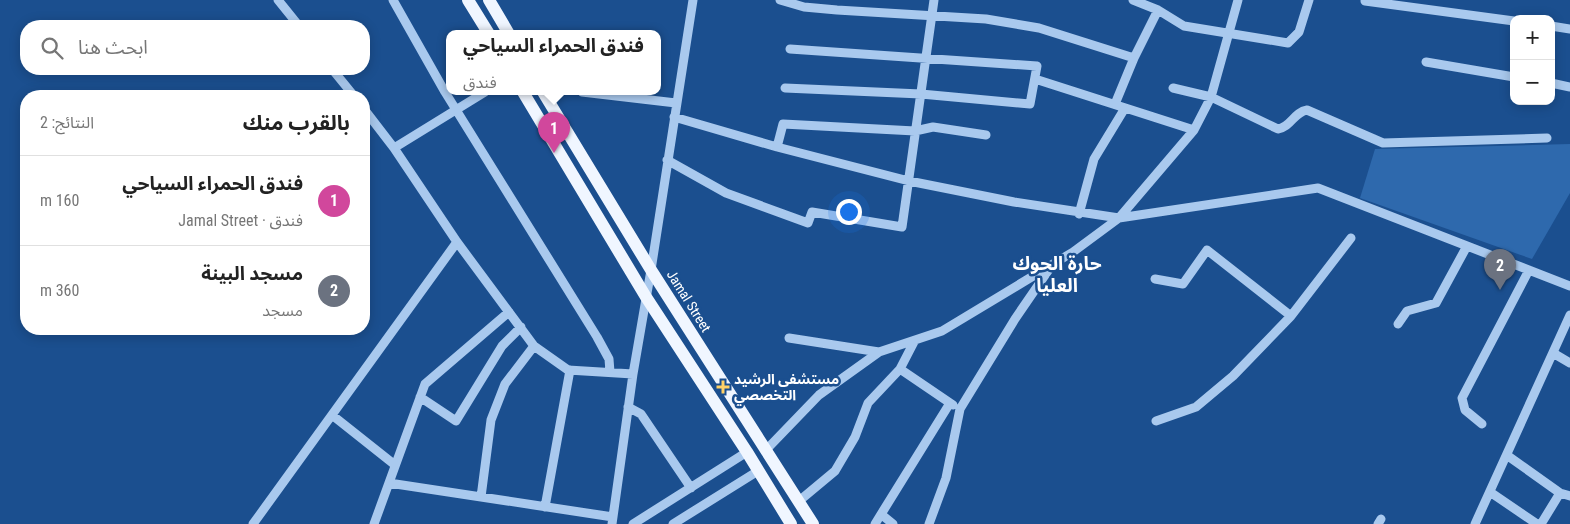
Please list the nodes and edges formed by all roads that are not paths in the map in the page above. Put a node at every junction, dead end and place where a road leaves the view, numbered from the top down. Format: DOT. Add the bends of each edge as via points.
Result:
graph roads {
  1 [pos="278,0"];
  2 [pos="393,0"];
  3 [pos="468,0"];
  4 [pos="489,0"];
  5 [pos="694,0"];
  6 [pos="780,0"];
  7 [pos="934,0"];
  8 [pos="1133,0"];
  9 [pos="1238,0"];
  10 [pos="1309,0"];
  11 [pos="1365,1"];
  12 [pos="1158,10"];
  13 [pos="932,17"];
  14 [pos="294,20"];
  15 [pos="1510,20"];
  16 [pos="1555,27"];
  17 [pos="1570,29"];
  18 [pos="487,30"];
  19 [pos="507,30"];
  20 [pos="1228,33"];
  21 [pos="790,49"];
  22 [pos="926,57"];
  23 [pos="1134,58"];
  24 [pos="1426,62"];
  25 [pos="337,75"];
  26 [pos="1510,76"];
  27 [pos="1035,79"];
  28 [pos="1555,85"];
  29 [pos="1570,87"];
  30 [pos="785,88"];
  31 [pos="1173,88"];
  32 [pos="349,90"];
  33 [pos="446,93"];
  34 [pos="920,94"];
  35 [pos="447,95"];
  36 [pos="480,95"];
  37 [pos="525,95"];
  38 [pos="549,95"];
  39 [pos="608,95"];
  40 [pos="1211,97"];
  41 [pos="676,103"];
  42 [pos="1115,104"];
  43 [pos="1126,108"];
  44 [pos="456,110"];
  45 [pos="674,116"];
  46 [pos="370,117"];
  47 [pos="1194,130"];
  48 [pos="915,131"];
  49 [pos="986,135"];
  50 [pos="1547,138"];
  51 [pos="394,148"];
  52 [pos="777,148"];
  53 [pos="668,160"];
  54 [pos="909,181"];
  55 [pos="1078,214"];
  56 [pos="1118,218"];
  57 [pos="1351,238"];
  58 [pos="457,242"];
  59 [pos="1467,246"];
  60 [pos="1053,264"];
  61 [pos="651,270"];
  62 [pos="1529,270"];
  63 [pos="1155,279"];
  64 [pos="1570,286"];
  65 [pos="646,297"];
  66 [pos="510,312"];
  67 [pos="1570,315"];
  68 [pos="1290,316"];
  69 [pos="1398,324"];
  70 [pos="521,327"];
  71 [pos="789,338"];
  72 [pos="915,340"];
  73 [pos="534,346"];
  74 [pos="879,352"];
  75 [pos="1553,353"];
  76 [pos="1570,363"];
  77 [pos="900,368"];
  78 [pos="570,370"];
  79 [pos="610,372"];
  80 [pos="633,374"];
  81 [pos="420,397"];
  82 [pos="950,403"];
  83 [pos="628,407"];
  84 [pos="960,410"];
  85 [pos="332,415"];
  86 [pos="1156,421"];
  87 [pos="1482,424"];
  88 [pos="765,450"];
  89 [pos="747,452"];
  90 [pos="1508,456"];
  91 [pos="395,465"];
  92 [pos="758,471"];
  93 [pos="389,483"];
  94 [pos="691,488"];
  95 [pos="1490,492"];
  96 [pos="1560,493"];
  97 [pos="1570,496"];
  98 [pos="481,497"];
  99 [pos="799,501"];
  100 [pos="545,507"];
  101 [pos="882,516"];
  102 [pos="613,521"];
  103 [pos="253,524"];
  104 [pos="374,524"];
  105 [pos="633,524"];
  106 [pos="672,524"];
  107 [pos="791,524"];
  108 [pos="813,524"];
  109 [pos="875,524"];
  110 [pos="893,524"];
  111 [pos="929,524"];
  112 [pos="1476,524"];
  113 [pos="1539,524"];
  1 -- 14 [label="street"];
  2 -- 33 [label="street"];
  3 -- 18 [label="main road"];
  4 -- 19 [label="main road"];
  5 -- 41 [label="street"];
  6 -- 13 [label="street" via="804,7"];
  7 -- 13 [label="street"];
  8 -- 12 [label="street"];
  9 -- 20 [label="street"];
  10 -- 20 [label="street" via="1299,32 1288,42"];
  11 -- 15 [label="street"];
  12 -- 20 [label="street" via="1184,26"];
  12 -- 23 [label="street"];
  13 -- 22 [label="street"];
  13 -- 23 [label="street" via="986,19 1039,28"];
  16 -- 17 [label="street"];
  20 -- 40 [label="street"];
  21 -- 22 [label="street"];
  22 -- 27 [label="street" via="1037,66"];
  22 -- 34 [label="street"];
  23 -- 42 [label="street"];
  24 -- 26 [label="street"];
  25 -- 32 [label="street"];
  27 -- 34 [label="street" via="1030,104"];
  27 -- 42 [label="street"];
  28 -- 29 [label="street"];
  30 -- 34 [label="street"];
  31 -- 40 [label="street"];
  34 -- 48 [label="street"];
  35 -- 44 [label="street"];
  36 -- 44 [label="street"];
  37 -- 65 [label="main road"];
  38 -- 61 [label="main road, Jamal Street"];
  39 -- 41 [label="street"];
  40 -- 47 [label="street"];
  40 -- 50 [label="street" via="1273,128 1283,128 1299,112 1307,110 1383,143"];
  41 -- 45 [label="street"];
  42 -- 43 [label="street"];
  43 -- 47 [label="street"];
  43 -- 55 [label="street" via="1094,160"];
  44 -- 51 [label="street"];
  44 -- 79 [label="street" via="597,337 609,359"];
  45 -- 52 [label="street"];
  45 -- 53 [label="street"];
  46 -- 51 [label="street"];
  47 -- 56 [label="street"];
  48 -- 49 [label="street" via="933,128"];
  48 -- 52 [label="street" via="783,124"];
  48 -- 54 [label="street"];
  51 -- 58 [label="street"];
  52 -- 54 [label="street"];
  53 -- 54 [label="street" via="726,193 808,223 812,212 902,227"];
  53 -- 61 [label="street"];
  54 -- 55 [label="street"];
  55 -- 56 [label="street"];
  56 -- 59 [label="street" via="1318,188"];
  56 -- 60 [label="street"];
  57 -- 68 [label="street"];
  58 -- 66 [label="street"];
  58 -- 85 [label="street"];
  59 -- 62 [label="street"];
  59 -- 69 [label="street" via="1436,303 1407,311"];
  60 -- 72 [label="street" via="942,331"];
  60 -- 84 [label="street" via="1015,319"];
  61 -- 65 [label="street"];
  61 -- 88 [label="main road, Jamal Street"];
  62 -- 64 [label="street"];
  62 -- 87 [label="street" via="1462,398 1465,410"];
  63 -- 68 [label="street" via="1184,284 1207,250"];
  65 -- 80 [label="street"];
  65 -- 89 [label="main road"];
  66 -- 70 [label="street"];
  66 -- 81 [label="street" via="425,384"];
  67 -- 75 [label="street"];
  68 -- 86 [label="street" via="1233,376 1196,407"];
  70 -- 73 [label="street"];
  70 -- 81 [label="street" via="502,346 456,421"];
  71 -- 74 [label="street"];
  72 -- 74 [label="street"];
  72 -- 77 [label="street"];
  73 -- 78 [label="street"];
  73 -- 98 [label="street" via="505,384 491,420"];
  74 -- 88 [label="street" via="819,396"];
  75 -- 76 [label="street"];
  75 -- 90 [label="street"];
  77 -- 82 [label="street"];
  77 -- 99 [label="street" via="868,403 855,437 835,471"];
  78 -- 79 [label="street"];
  78 -- 100 [label="street"];
  79 -- 80 [label="street"];
  80 -- 83 [label="street"];
  81 -- 91 [label="street"];
  82 -- 84 [label="street"];
  82 -- 101 [label="street"];
  83 -- 94 [label="street" via="641,414"];
  83 -- 102 [label="street"];
  84 -- 111 [label="street" via="946,478"];
  85 -- 91 [label="street"];
  85 -- 103 [label="street"];
  88 -- 99 [label="main road, Jamal Street"];
  89 -- 92 [label="main road"];
  89 -- 94 [label="street"];
  90 -- 95 [label="street"];
  90 -- 96 [label="street"];
  91 -- 93 [label="street"];
  92 -- 106 [label="street"];
  92 -- 107 [label="main road"];
  93 -- 98 [label="street"];
  93 -- 104 [label="street"];
  94 -- 105 [label="street"];
  95 -- 112 [label="street"];
  95 -- 113 [label="street"];
  96 -- 97 [label="street"];
  96 -- 113 [label="street"];
  98 -- 100 [label="street"];
  99 -- 108 [label="main road, Jamal Street"];
  100 -- 102 [label="street"];
  101 -- 109 [label="street"];
  101 -- 110 [label="street"];
}
